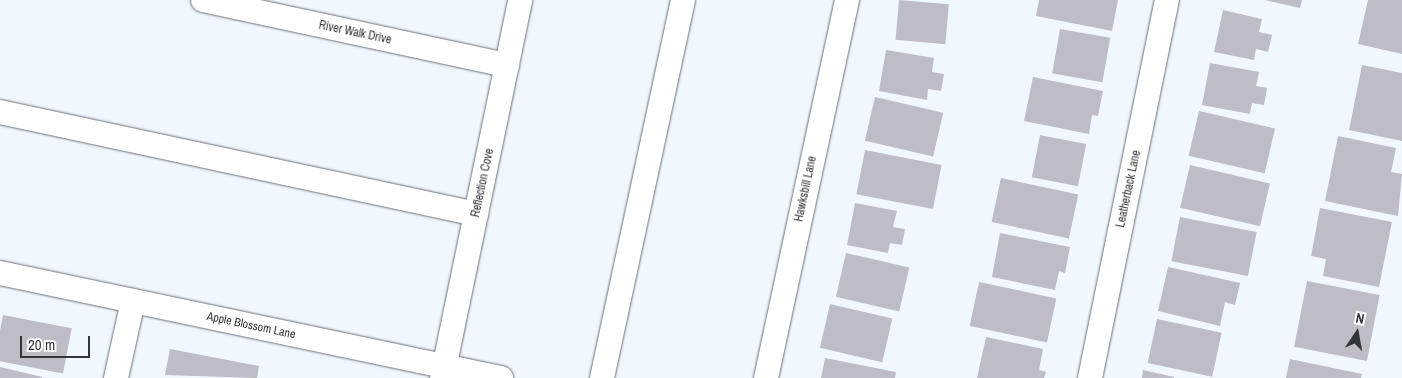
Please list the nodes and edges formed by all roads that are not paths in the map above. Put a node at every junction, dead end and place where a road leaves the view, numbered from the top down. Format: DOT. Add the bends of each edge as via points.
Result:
graph roads {
  1 [pos="203,0"];
  2 [pos="520,0"];
  3 [pos="683,0"];
  4 [pos="846,0"];
  5 [pos="1167,0"];
  6 [pos="507,66"];
  7 [pos="0,112"];
  8 [pos="476,214"];
  9 [pos="0,273"];
  10 [pos="133,301"];
  11 [pos="444,372"];
  12 [pos="116,378"];
  13 [pos="501,378"];
  14 [pos="602,378"];
  15 [pos="766,378"];
  16 [pos="1090,378"];
  1 -- 6 [label="street, River Walk Drive"];
  2 -- 6 [label="street, Reflection Cove"];
  3 -- 14 [label="street"];
  4 -- 15 [label="street, Hawksbill Lane"];
  5 -- 16 [label="street, Leatherback Lane"];
  6 -- 8 [label="street, Reflection Cove"];
  7 -- 8 [label="street"];
  8 -- 11 [label="street, Reflection Cove"];
  9 -- 10 [label="street, Apple Blossom Lane"];
  10 -- 11 [label="street, Apple Blossom Lane"];
  10 -- 12 [label="street"];
  11 -- 13 [label="street, Apple Blossom Lane"];
}
